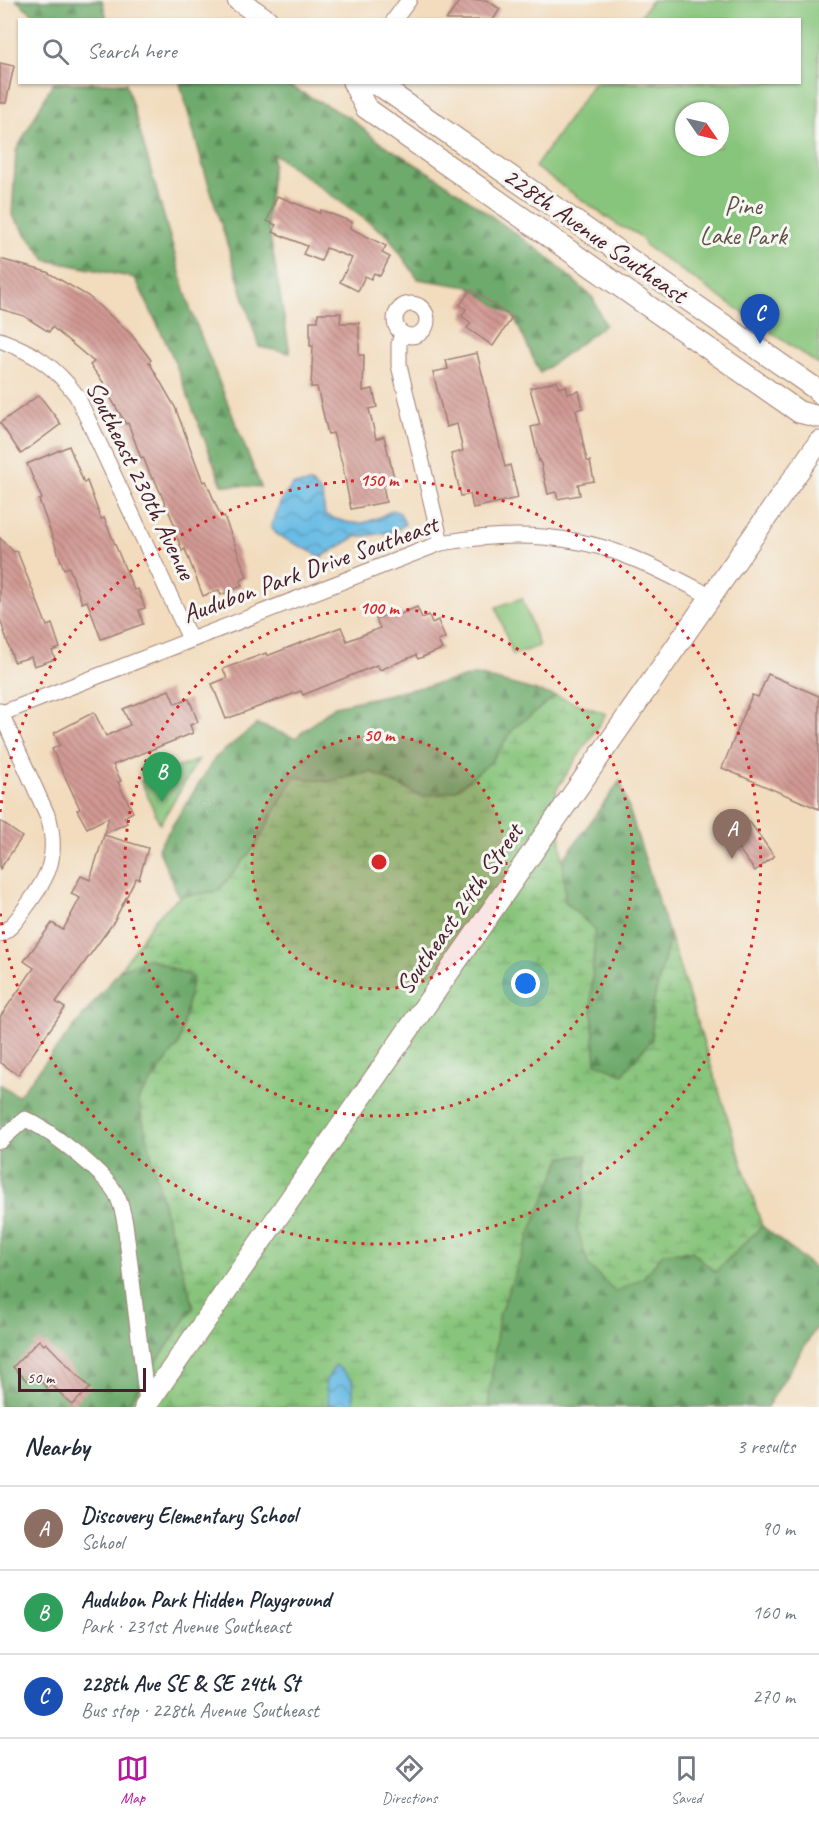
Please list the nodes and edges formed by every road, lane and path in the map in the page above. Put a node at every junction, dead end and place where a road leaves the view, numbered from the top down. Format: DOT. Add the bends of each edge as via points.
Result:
graph roads {
  1 [pos="238,0"];
  2 [pos="410,0"];
  3 [pos="264,18"];
  4 [pos="396,18"];
  5 [pos="355,84"];
  6 [pos="374,84"];
  7 [pos="522,184"];
  8 [pos="505,205"];
  9 [pos="402,334"];
  10 [pos="0,340"];
  11 [pos="819,393"];
  12 [pos="819,417"];
  13 [pos="819,442"];
  14 [pos="441,543"];
  15 [pos="710,596"];
  16 [pos="190,639"];
  17 [pos="0,713"];
  18 [pos="0,934"];
  19 [pos="0,1141"];
  20 [pos="146,1405"];
  1 -- 3 [label="main road"];
  2 -- 4 [label="street"];
  5 -- 8 [label="main road, 228th Avenue Southeast" via="366,108"];
  6 -- 7 [label="main road, 228th Avenue Southeast"];
  7 -- 8 [label="main road"];
  7 -- 11 [label="main road, 228th Avenue Southeast"];
  8 -- 12 [label="main road, 228th Avenue Southeast" via="799,412"];
  9 -- 14 [label="street" via="399,365"];
  10 -- 16 [label="street, Southeast 230th Avenue" via="43,360 77,396"];
  13 -- 15 [label="main road, Southeast 24th Street"];
  14 -- 15 [label="street, Audubon Park Drive Southeast" via="516,534 589,544 626,555"];
  14 -- 16 [label="street, Audubon Park Drive Southeast"];
  15 -- 20 [label="main road, Southeast 24th Street"];
  16 -- 17 [label="street, Audubon Park Drive Southeast"];
  17 -- 18 [label="street" via="49,819 53,837 48,871 38,891 13,926"];
  19 -- 20 [label="street" via="25,1119 38,1125 116,1193 123,1208"];
}
